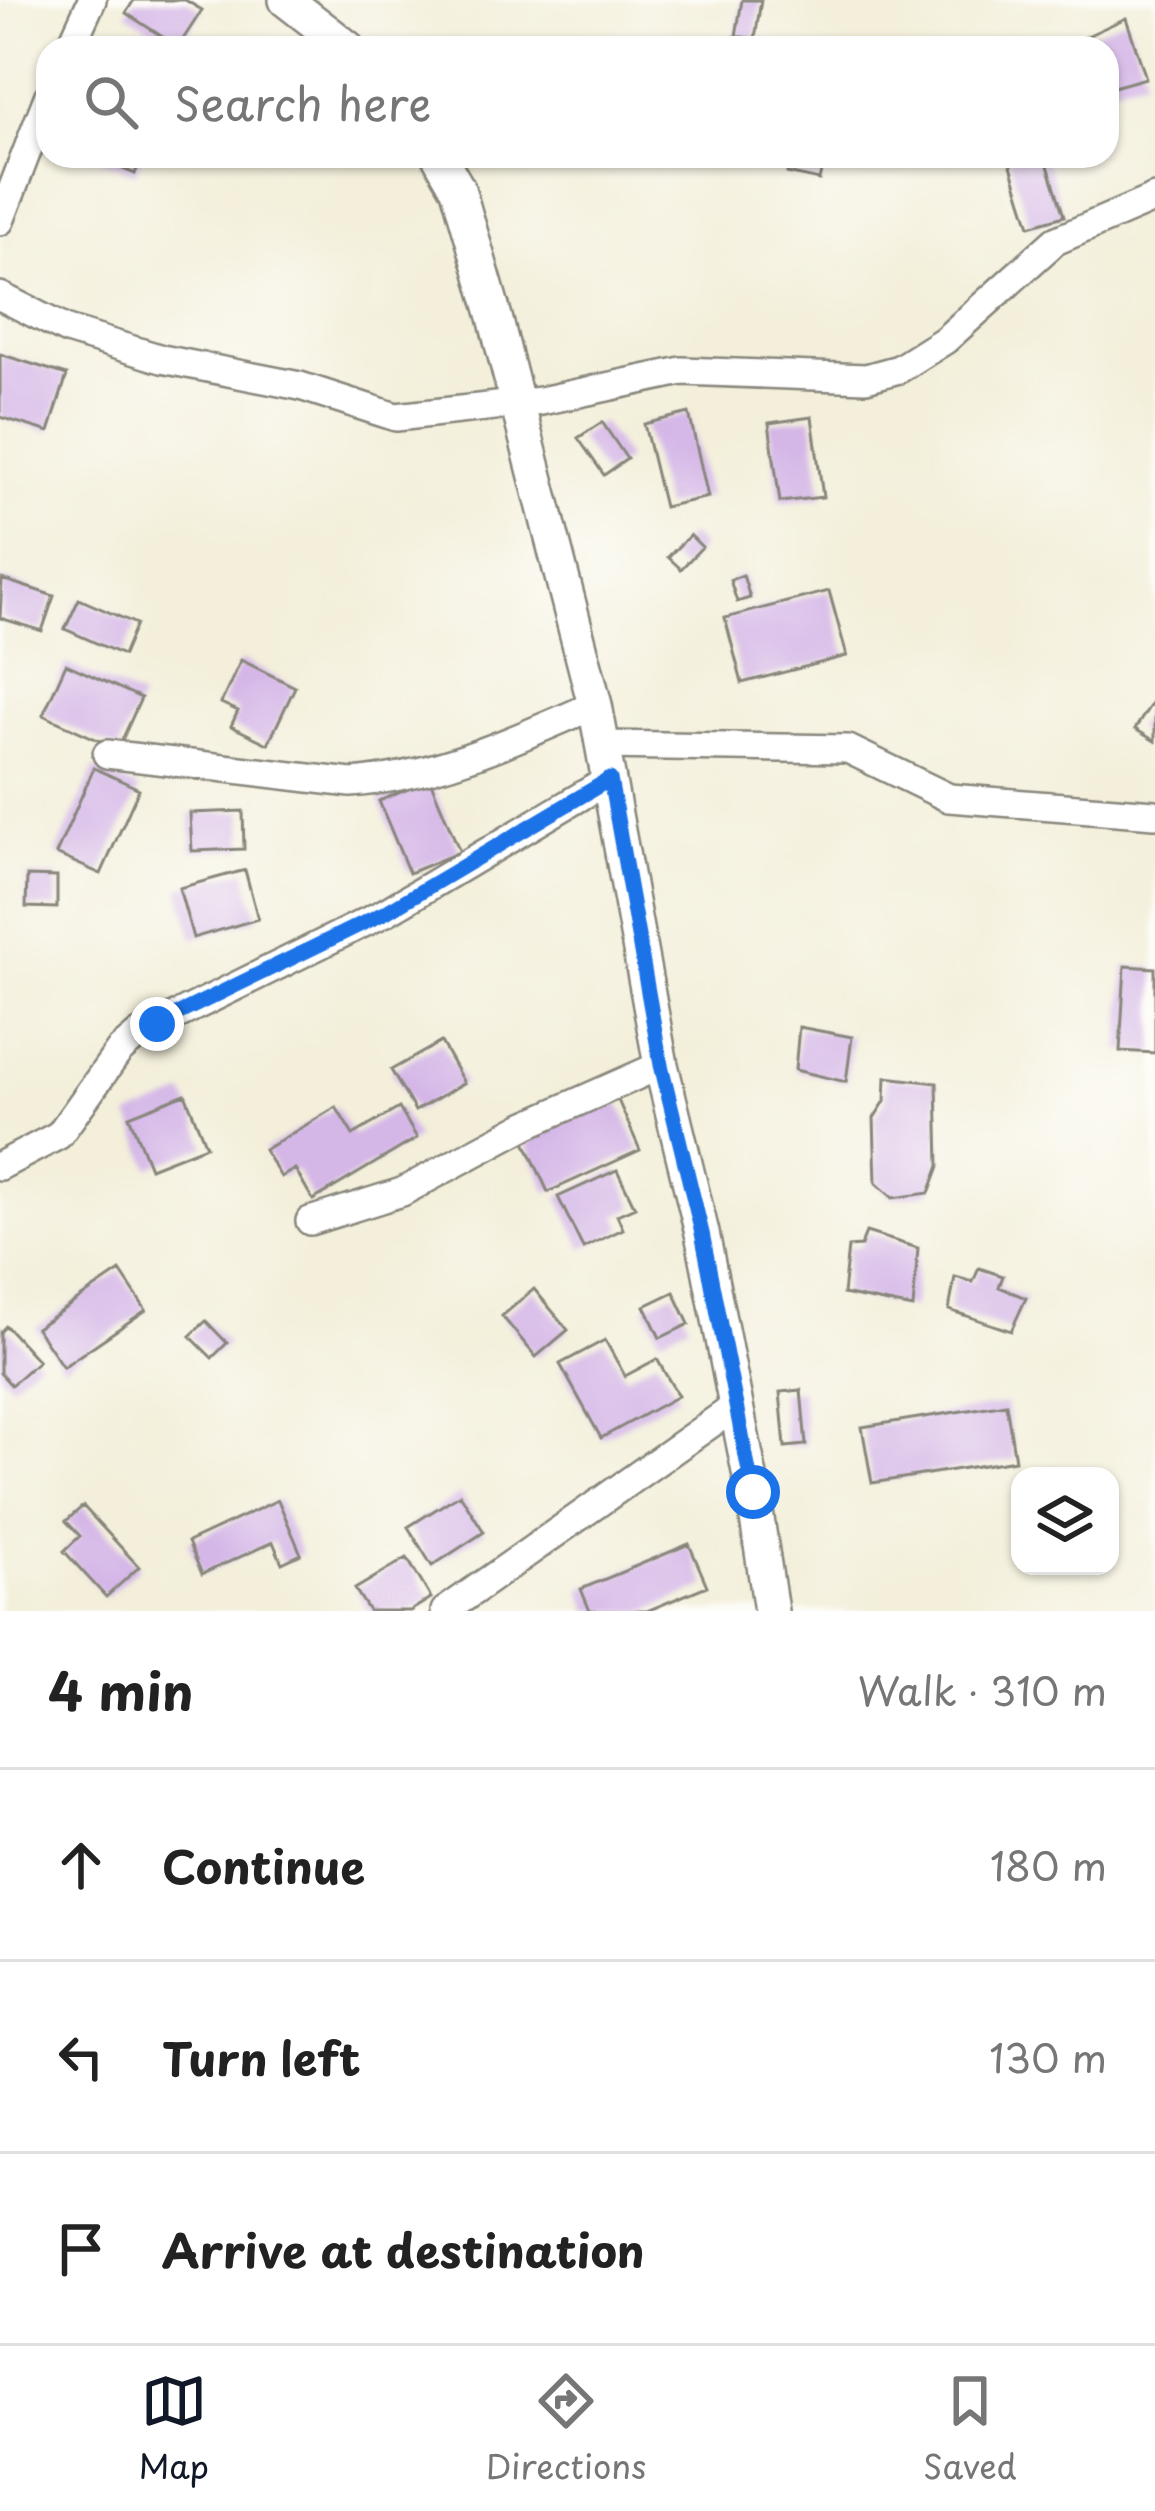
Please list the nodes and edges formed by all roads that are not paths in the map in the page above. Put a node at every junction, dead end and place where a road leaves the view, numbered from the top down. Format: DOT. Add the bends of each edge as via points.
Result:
graph roads {
  1 [pos="92,0"];
  2 [pos="286,0"];
  3 [pos="76,36"];
  4 [pos="332,36"];
  5 [pos="36,128"];
  6 [pos="446,168"];
  7 [pos="1155,198"];
  8 [pos="0,220"];
  9 [pos="0,296"];
  10 [pos="517,405"];
  11 [pos="595,705"];
  12 [pos="603,745"];
  13 [pos="106,754"];
  14 [pos="610,779"];
  15 [pos="1155,814"];
  16 [pos="661,1065"];
  17 [pos="0,1166"];
  18 [pos="310,1221"];
  19 [pos="733,1408"];
  20 [pos="445,1611"];
  21 [pos="771,1611"];
  1 -- 3 [label="street"];
  2 -- 4 [label="street"];
  5 -- 8 [label="street"];
  6 -- 10 [label="street"];
  7 -- 10 [label="street" via="1055,241 945,340 885,374 682,371"];
  9 -- 10 [label="street" via="105,341 300,386 375,413"];
  10 -- 11 [label="street"];
  11 -- 12 [label="street"];
  11 -- 13 [label="street" via="457,764 381,780"];
  12 -- 14 [label="street"];
  12 -- 15 [label="street" via="848,748 949,798"];
  14 -- 16 [label="street"];
  14 -- 17 [label="street" via="386,912 139,1034 59,1135"];
  16 -- 18 [label="street" via="402,1192"];
  16 -- 19 [label="street"];
  19 -- 20 [label="street"];
  19 -- 21 [label="street"];
}
